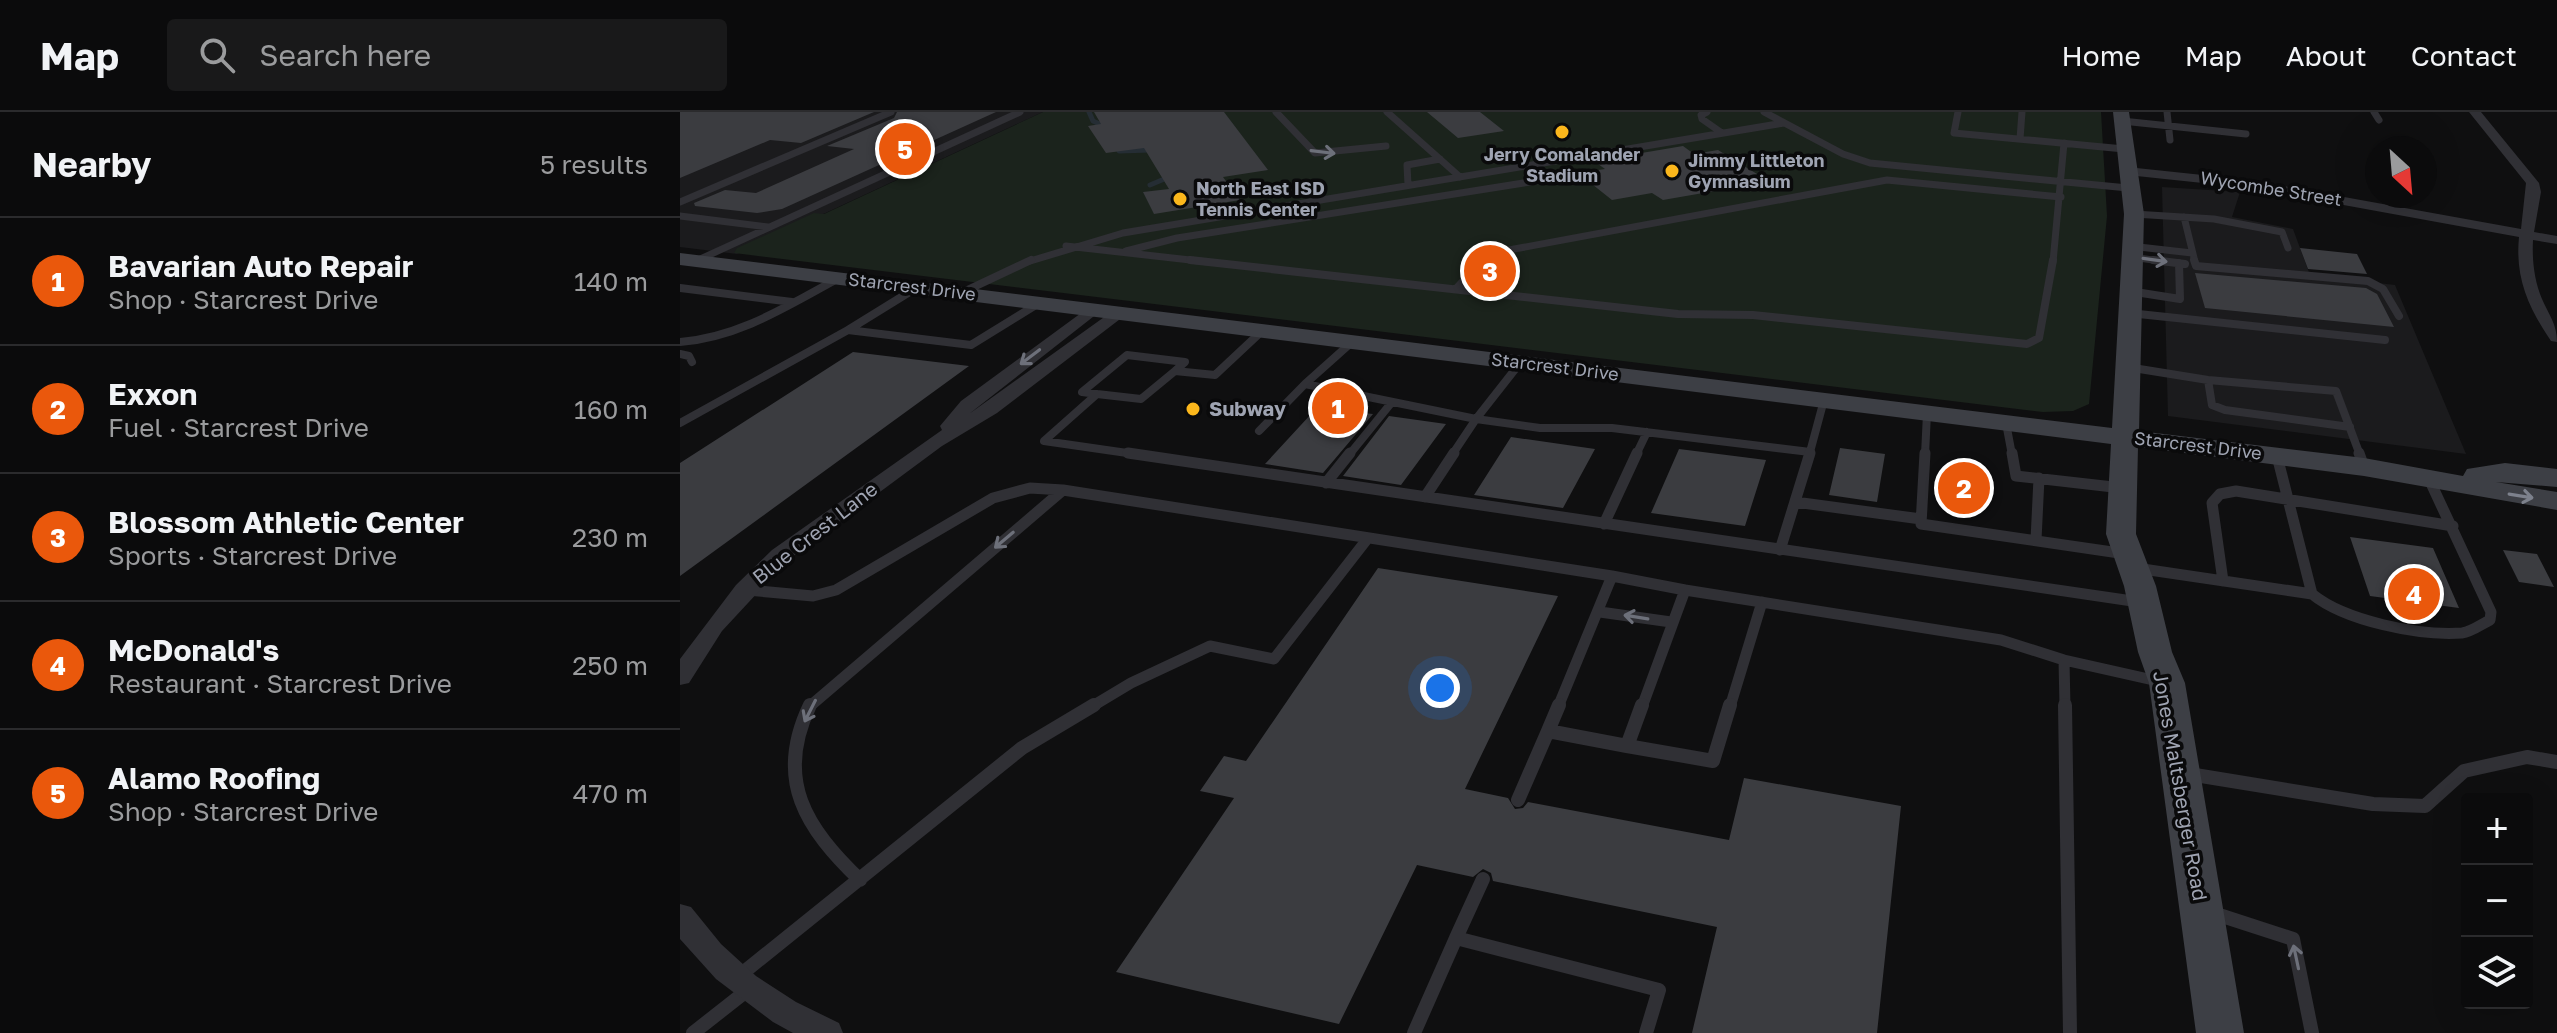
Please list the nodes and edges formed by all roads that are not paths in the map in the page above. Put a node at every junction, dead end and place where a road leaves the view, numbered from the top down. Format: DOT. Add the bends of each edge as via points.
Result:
graph roads {
  1 [pos="891,112"];
  2 [pos="1020,112"];
  3 [pos="1276,112"];
  4 [pos="1387,112"];
  5 [pos="1707,112"];
  6 [pos="1764,112"];
  7 [pos="1958,112"];
  8 [pos="2022,112"];
  9 [pos="2167,112"];
  10 [pos="2374,112"];
  11 [pos="2475,112"];
  12 [pos="2121,117"];
  13 [pos="2379,120"];
  14 [pos="1784,123"];
  15 [pos="2169,125"];
  16 [pos="1722,133"];
  17 [pos="2246,134"];
  18 [pos="2020,139"];
  19 [pos="2170,140"];
  20 [pos="2064,143"];
  21 [pos="1386,146"];
  22 [pos="2124,149"];
  23 [pos="1440,159"];
  24 [pos="1460,177"];
  25 [pos="1555,178"];
  26 [pos="2128,179"];
  27 [pos="2063,182"];
  28 [pos="1408,185"];
  29 [pos="2061,197"];
  30 [pos="680,202"];
  31 [pos="2134,214"];
  32 [pos="680,216"];
  33 [pos="2184,217"];
  34 [pos="768,227"];
  35 [pos="2526,234"];
  36 [pos="2557,240"];
  37 [pos="1066,246"];
  38 [pos="2288,248"];
  39 [pos="2130,251"];
  40 [pos="1125,252"];
  41 [pos="2192,253"];
  42 [pos="688,260"];
  43 [pos="2179,263"];
  44 [pos="2196,266"];
  45 [pos="839,278"];
  46 [pos="680,288"];
  47 [pos="916,288"];
  48 [pos="1456,289"];
  49 [pos="961,293"];
  50 [pos="792,302"];
  51 [pos="2128,302"];
  52 [pos="1039,303"];
  53 [pos="1092,310"];
  54 [pos="1120,313"];
  55 [pos="2399,316"];
  56 [pos="848,330"];
  57 [pos="1262,331"];
  58 [pos="2557,337"];
  59 [pos="2385,340"];
  60 [pos="680,342"];
  61 [pos="1352,342"];
  62 [pos="680,354"];
  63 [pos="692,362"];
  64 [pos="1520,363"];
  65 [pos="2126,367"];
  66 [pos="1175,371"];
  67 [pos="2208,380"];
  68 [pos="1305,384"];
  69 [pos="1097,394"];
  70 [pos="1824,400"];
  71 [pos="1392,402"];
  72 [pos="1927,413"];
  73 [pos="1476,419"];
  74 [pos="680,423"];
  75 [pos="2006,423"];
  76 [pos="2350,427"];
  77 [pos="1259,431"];
  78 [pos="1647,432"];
  79 [pos="2124,437"];
  80 [pos="935,442"];
  81 [pos="1810,452"];
  82 [pos="2277,456"];
  83 [pos="2364,467"];
  84 [pos="2039,478"];
  85 [pos="2557,478"];
  86 [pos="2429,479"];
  87 [pos="1326,483"];
  88 [pos="2123,488"];
  89 [pos="1063,490"];
  90 [pos="1425,497"];
  91 [pos="2286,500"];
  92 [pos="2557,501"];
  93 [pos="1795,502"];
  94 [pos="1921,519"];
  95 [pos="1604,524"];
  96 [pos="2453,526"];
  97 [pos="1368,538"];
  98 [pos="2036,540"];
  99 [pos="1780,550"];
  100 [pos="2130,561"];
  101 [pos="1612,576"];
  102 [pos="2223,581"];
  103 [pos="744,590"];
  104 [pos="1685,590"];
  105 [pos="2312,594"];
  106 [pos="1762,602"];
  107 [pos="2144,603"];
  108 [pos="1600,612"];
  109 [pos="1671,622"];
  110 [pos="2064,660"];
  111 [pos="682,670"];
  112 [pos="2167,683"];
  113 [pos="1548,731"];
  114 [pos="1627,746"];
  115 [pos="2557,762"];
  116 [pos="2180,772"];
  117 [pos="1518,800"];
  118 [pos="1483,879"];
  119 [pos="860,880"];
  120 [pos="2201,909"];
  121 [pos="680,916"];
  122 [pos="1456,938"];
  123 [pos="742,984"];
  124 [pos="693,1033"];
  125 [pos="827,1033"];
  126 [pos="1414,1033"];
  127 [pos="1646,1033"];
  128 [pos="2070,1033"];
  129 [pos="2220,1033"];
  130 [pos="2312,1033"];
  1 -- 30 [label="lane"];
  2 -- 34 [label="lane"];
  3 -- 21 [label="lane, one-way" via="1315,153"];
  4 -- 23 [label="lane"];
  5 -- 16 [label="lane" via="1702,119"];
  6 -- 14 [label="lane"];
  7 -- 18 [label="lane" via="1954,133"];
  8 -- 18 [label="lane"];
  9 -- 15 [label="lane"];
  10 -- 13 [label="lane"];
  11 -- 35 [label="street" via="2532,183"];
  12 -- 15 [label="lane"];
  12 -- 22 [label="main road, Jones Maltsberger Road"];
  14 -- 16 [label="lane"];
  14 -- 27 [label="lane" via="1870,163"];
  15 -- 17 [label="lane"];
  15 -- 19 [label="lane"];
  16 -- 24 [label="lane"];
  18 -- 20 [label="lane"];
  20 -- 22 [label="lane"];
  20 -- 27 [label="lane"];
  22 -- 26 [label="main road, Jones Maltsberger Road"];
  23 -- 24 [label="lane"];
  23 -- 28 [label="lane" via="1407,165"];
  24 -- 28 [label="lane"];
  25 -- 40 [label="lane" via="1143,244"];
  26 -- 27 [label="lane"];
  26 -- 31 [label="main road, Jones Maltsberger Road"];
  26 -- 35 [label="street, Wycombe Street" via="2250,184"];
  27 -- 29 [label="lane"];
  28 -- 37 [label="lane"];
  29 -- 48 [label="lane" via="1887,180 1498,252 1486,257"];
  29 -- 48 [label="lane" via="2039,338 2027,344"];
  31 -- 33 [label="lane"];
  31 -- 39 [label="main road, Jones Maltsberger Road"];
  32 -- 34 [label="lane"];
  33 -- 38 [label="lane" via="2282,232"];
  33 -- 41 [label="lane"];
  34 -- 42 [label="lane"];
  35 -- 36 [label="street, Wycombe Street"];
  35 -- 58 [label="street" via="2523,271 2531,296"];
  37 -- 40 [label="lane"];
  37 -- 49 [label="lane"];
  39 -- 41 [label="lane"];
  39 -- 43 [label="lane, one-way"];
  39 -- 51 [label="main road, Jones Maltsberger Road"];
  40 -- 48 [label="lane"];
  41 -- 44 [label="lane"];
  42 -- 45 [label="main road, Starcrest Drive"];
  43 -- 44 [label="lane"];
  43 -- 51 [label="lane" via="2180,299"];
  44 -- 55 [label="lane" via="2368,281 2383,289"];
  45 -- 47 [label="main road, Starcrest Drive"];
  45 -- 50 [label="lane"];
  46 -- 50 [label="lane"];
  47 -- 49 [label="main road, Starcrest Drive"];
  47 -- 56 [label="lane"];
  49 -- 52 [label="main road, Starcrest Drive"];
  50 -- 60 [label="lane" via="729,336"];
  51 -- 59 [label="lane"];
  51 -- 65 [label="main road, Jones Maltsberger Road"];
  52 -- 53 [label="main road, Starcrest Drive"];
  52 -- 56 [label="lane" via="971,345"];
  53 -- 54 [label="main road, Starcrest Drive"];
  53 -- 80 [label="street, Blue Crest Lane, one-way" via="967,405"];
  54 -- 57 [label="main road, Starcrest Drive"];
  54 -- 80 [label="street, Blue Crest Lane" via="991,409"];
  56 -- 74 [label="lane"];
  57 -- 61 [label="main road, Starcrest Drive"];
  57 -- 66 [label="lane" via="1215,375"];
  61 -- 64 [label="main road, Starcrest Drive"];
  61 -- 68 [label="lane"];
  62 -- 63 [label="lane"];
  64 -- 70 [label="main road, Starcrest Drive"];
  64 -- 73 [label="lane"];
  65 -- 67 [label="lane"];
  65 -- 79 [label="main road, Jones Maltsberger Road"];
  66 -- 69 [label="lane" via="1141,399"];
  66 -- 69 [label="lane" via="1185,362 1127,355 1082,392"];
  67 -- 76 [label="lane" via="2212,405 2225,410"];
  67 -- 76 [label="lane" via="2336,391"];
  68 -- 71 [label="lane"];
  68 -- 77 [label="lane"];
  69 -- 87 [label="lane" via="1044,441"];
  70 -- 72 [label="main road, Starcrest Drive"];
  70 -- 81 [label="lane"];
  71 -- 73 [label="lane"];
  71 -- 87 [label="lane"];
  72 -- 75 [label="main road, Starcrest Drive"];
  72 -- 94 [label="lane"];
  73 -- 78 [label="lane" via="1540,428"];
  73 -- 90 [label="lane"];
  75 -- 79 [label="main road, Starcrest Drive"];
  75 -- 84 [label="lane" via="2016,476"];
  76 -- 83 [label="lane"];
  78 -- 81 [label="lane"];
  78 -- 95 [label="lane"];
  79 -- 82 [label="main road, Starcrest Drive"];
  79 -- 88 [label="main road, Jones Maltsberger Road"];
  80 -- 103 [label="street, Blue Crest Lane" via="780,555"];
  81 -- 93 [label="lane"];
  82 -- 83 [label="main road, Starcrest Drive"];
  82 -- 91 [label="lane"];
  83 -- 86 [label="main road, Starcrest Drive"];
  84 -- 88 [label="lane"];
  84 -- 98 [label="lane"];
  85 -- 86 [label="main road, Starcrest Drive" via="2505,472"];
  86 -- 92 [label="main road, Starcrest Drive, one-way"];
  86 -- 96 [label="lane"];
  87 -- 90 [label="lane"];
  88 -- 100 [label="main road, Jones Maltsberger Road" via="2121,534"];
  89 -- 97 [label="lane"];
  89 -- 103 [label="lane" via="1030,488 993,498 836,590 813,596"];
  89 -- 119 [label="lane, one-way" via="809,706 798,739 795,784 803,819"];
  90 -- 95 [label="lane"];
  91 -- 96 [label="lane"];
  91 -- 102 [label="lane" via="2236,491 2220,494 2212,503"];
  91 -- 105 [label="lane"];
  93 -- 94 [label="lane"];
  93 -- 99 [label="lane"];
  94 -- 98 [label="lane" via="1921,524"];
  95 -- 99 [label="lane"];
  96 -- 105 [label="lane" via="2491,612 2481,628 2464,633 2353,617 2334,611"];
  97 -- 101 [label="lane"];
  97 -- 119 [label="lane" via="1274,659 1210,646 1131,683 1022,748"];
  98 -- 100 [label="lane"];
  99 -- 107 [label="lane"];
  100 -- 102 [label="lane"];
  100 -- 107 [label="main road, Jones Maltsberger Road"];
  101 -- 104 [label="lane"];
  101 -- 108 [label="lane"];
  102 -- 105 [label="lane"];
  103 -- 111 [label="street, Blue Crest Lane"];
  104 -- 106 [label="lane"];
  104 -- 109 [label="lane"];
  106 -- 110 [label="lane" via="2001,640"];
  106 -- 114 [label="lane" via="1713,761"];
  107 -- 112 [label="main road, Jones Maltsberger Road"];
  109 -- 108 [label="lane, one-way"];
  108 -- 113 [label="lane"];
  109 -- 114 [label="lane"];
  110 -- 112 [label="lane"];
  110 -- 128 [label="lane"];
  112 -- 116 [label="main road, Jones Maltsberger Road"];
  113 -- 114 [label="lane"];
  113 -- 117 [label="lane"];
  115 -- 116 [label="lane" via="2527,757 2464,771 2425,806 2373,804"];
  116 -- 120 [label="main road, Jones Maltsberger Road"];
  118 -- 122 [label="lane"];
  119 -- 123 [label="lane"];
  120 -- 129 [label="main road, Jones Maltsberger Road"];
  130 -- 120 [label="lane, one-way" via="2293,939"];
  121 -- 123 [label="street"];
  122 -- 126 [label="lane"];
  122 -- 127 [label="lane" via="1659,990"];
  123 -- 124 [label="lane"];
  123 -- 125 [label="street"];
}
